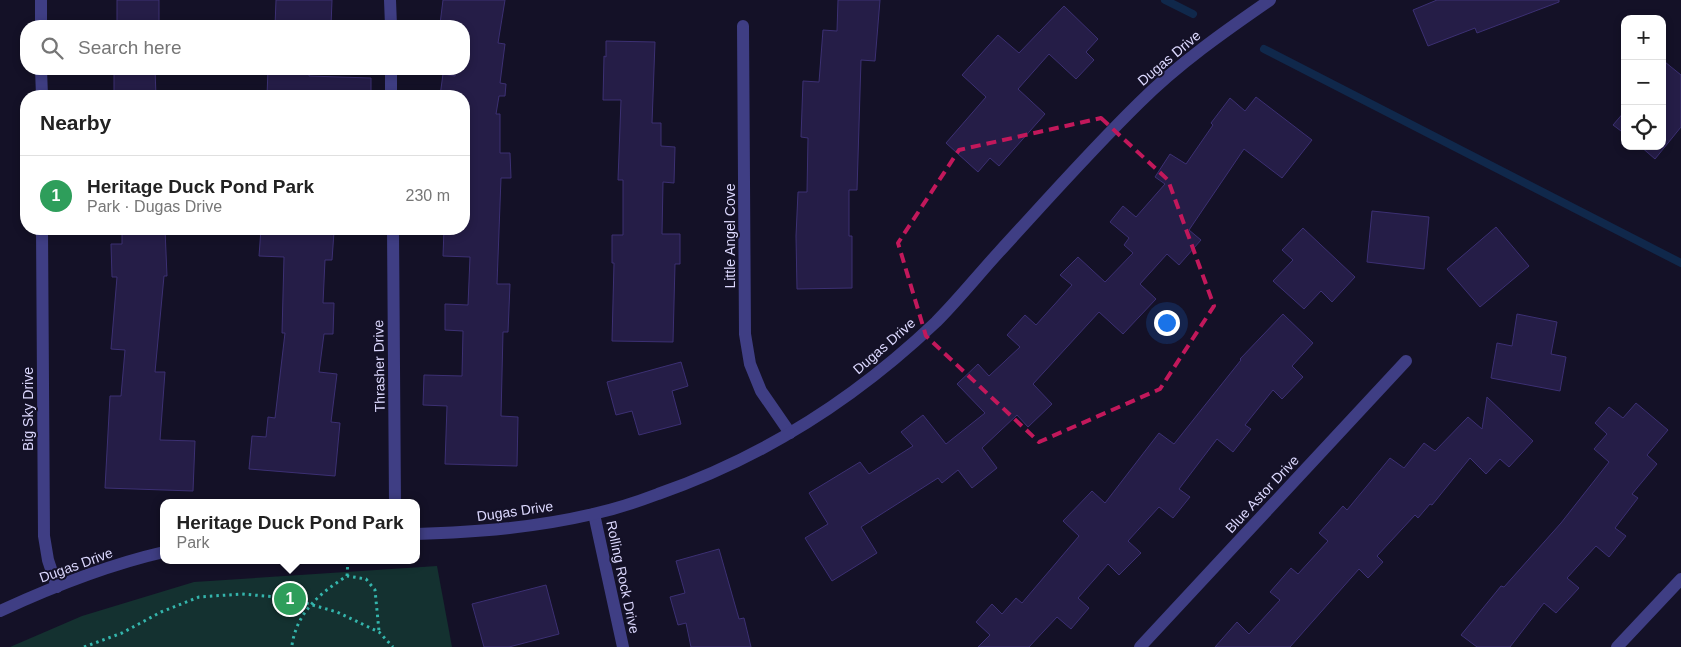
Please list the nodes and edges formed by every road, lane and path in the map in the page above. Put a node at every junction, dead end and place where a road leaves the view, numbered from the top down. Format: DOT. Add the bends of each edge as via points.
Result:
graph roads {
  1 [pos="41,0"];
  2 [pos="390,0"];
  3 [pos="1270,0"];
  4 [pos="41,20"];
  5 [pos="391,20"];
  6 [pos="743,26"];
  7 [pos="42,75"];
  8 [pos="391,75"];
  9 [pos="42,90"];
  10 [pos="391,90"];
  11 [pos="42,235"];
  12 [pos="393,235"];
  13 [pos="1406,361"];
  14 [pos="790,433"];
  15 [pos="395,499"];
  16 [pos="594,514"];
  17 [pos="420,534"];
  18 [pos="160,553"];
  19 [pos="348,564"];
  20 [pos="347,576"];
  21 [pos="1681,579"];
  22 [pos="57,587"];
  23 [pos="312,604"];
  24 [pos="0,612"];
  25 [pos="379,632"];
  26 [pos="292,645"];
  27 [pos="84,647"];
  28 [pos="394,647"];
  29 [pos="624,647"];
  30 [pos="1140,647"];
  31 [pos="1617,647"];
  1 -- 4 [label="street"];
  2 -- 5 [label="street"];
  3 -- 14 [label="street, Dugas Drive" via="1206,46 1140,102 930,327 846,398"];
  6 -- 14 [label="street, Little Angel Cove" via="745,334 750,364 761,392"];
  7 -- 9 [label="street"];
  8 -- 10 [label="street"];
  11 -- 22 [label="street, Big Sky Drive" via="44,536"];
  12 -- 15 [label="street, Thrasher Drive"];
  13 -- 30 [label="street, Blue Astor Drive"];
  14 -- 16 [label="street, Dugas Drive" via="685,485"];
  16 -- 17 [label="street, Dugas Drive" via="509,529"];
  16 -- 29 [label="street, Rolling Rock Drive"];
  18 -- 22 [label="street, Dugas Drive"];
  19 -- 20 [label="path"];
  20 -- 23 [label="path"];
  20 -- 25 [label="path" via="366,579 375,590"];
  21 -- 31 [label="street"];
  22 -- 24 [label="street, Dugas Drive"];
  23 -- 25 [label="path" via="338,612"];
  23 -- 26 [label="path" via="298,621"];
  23 -- 27 [label="path" via="288,598 242,594 199,597"];
  25 -- 28 [label="path"];
}
